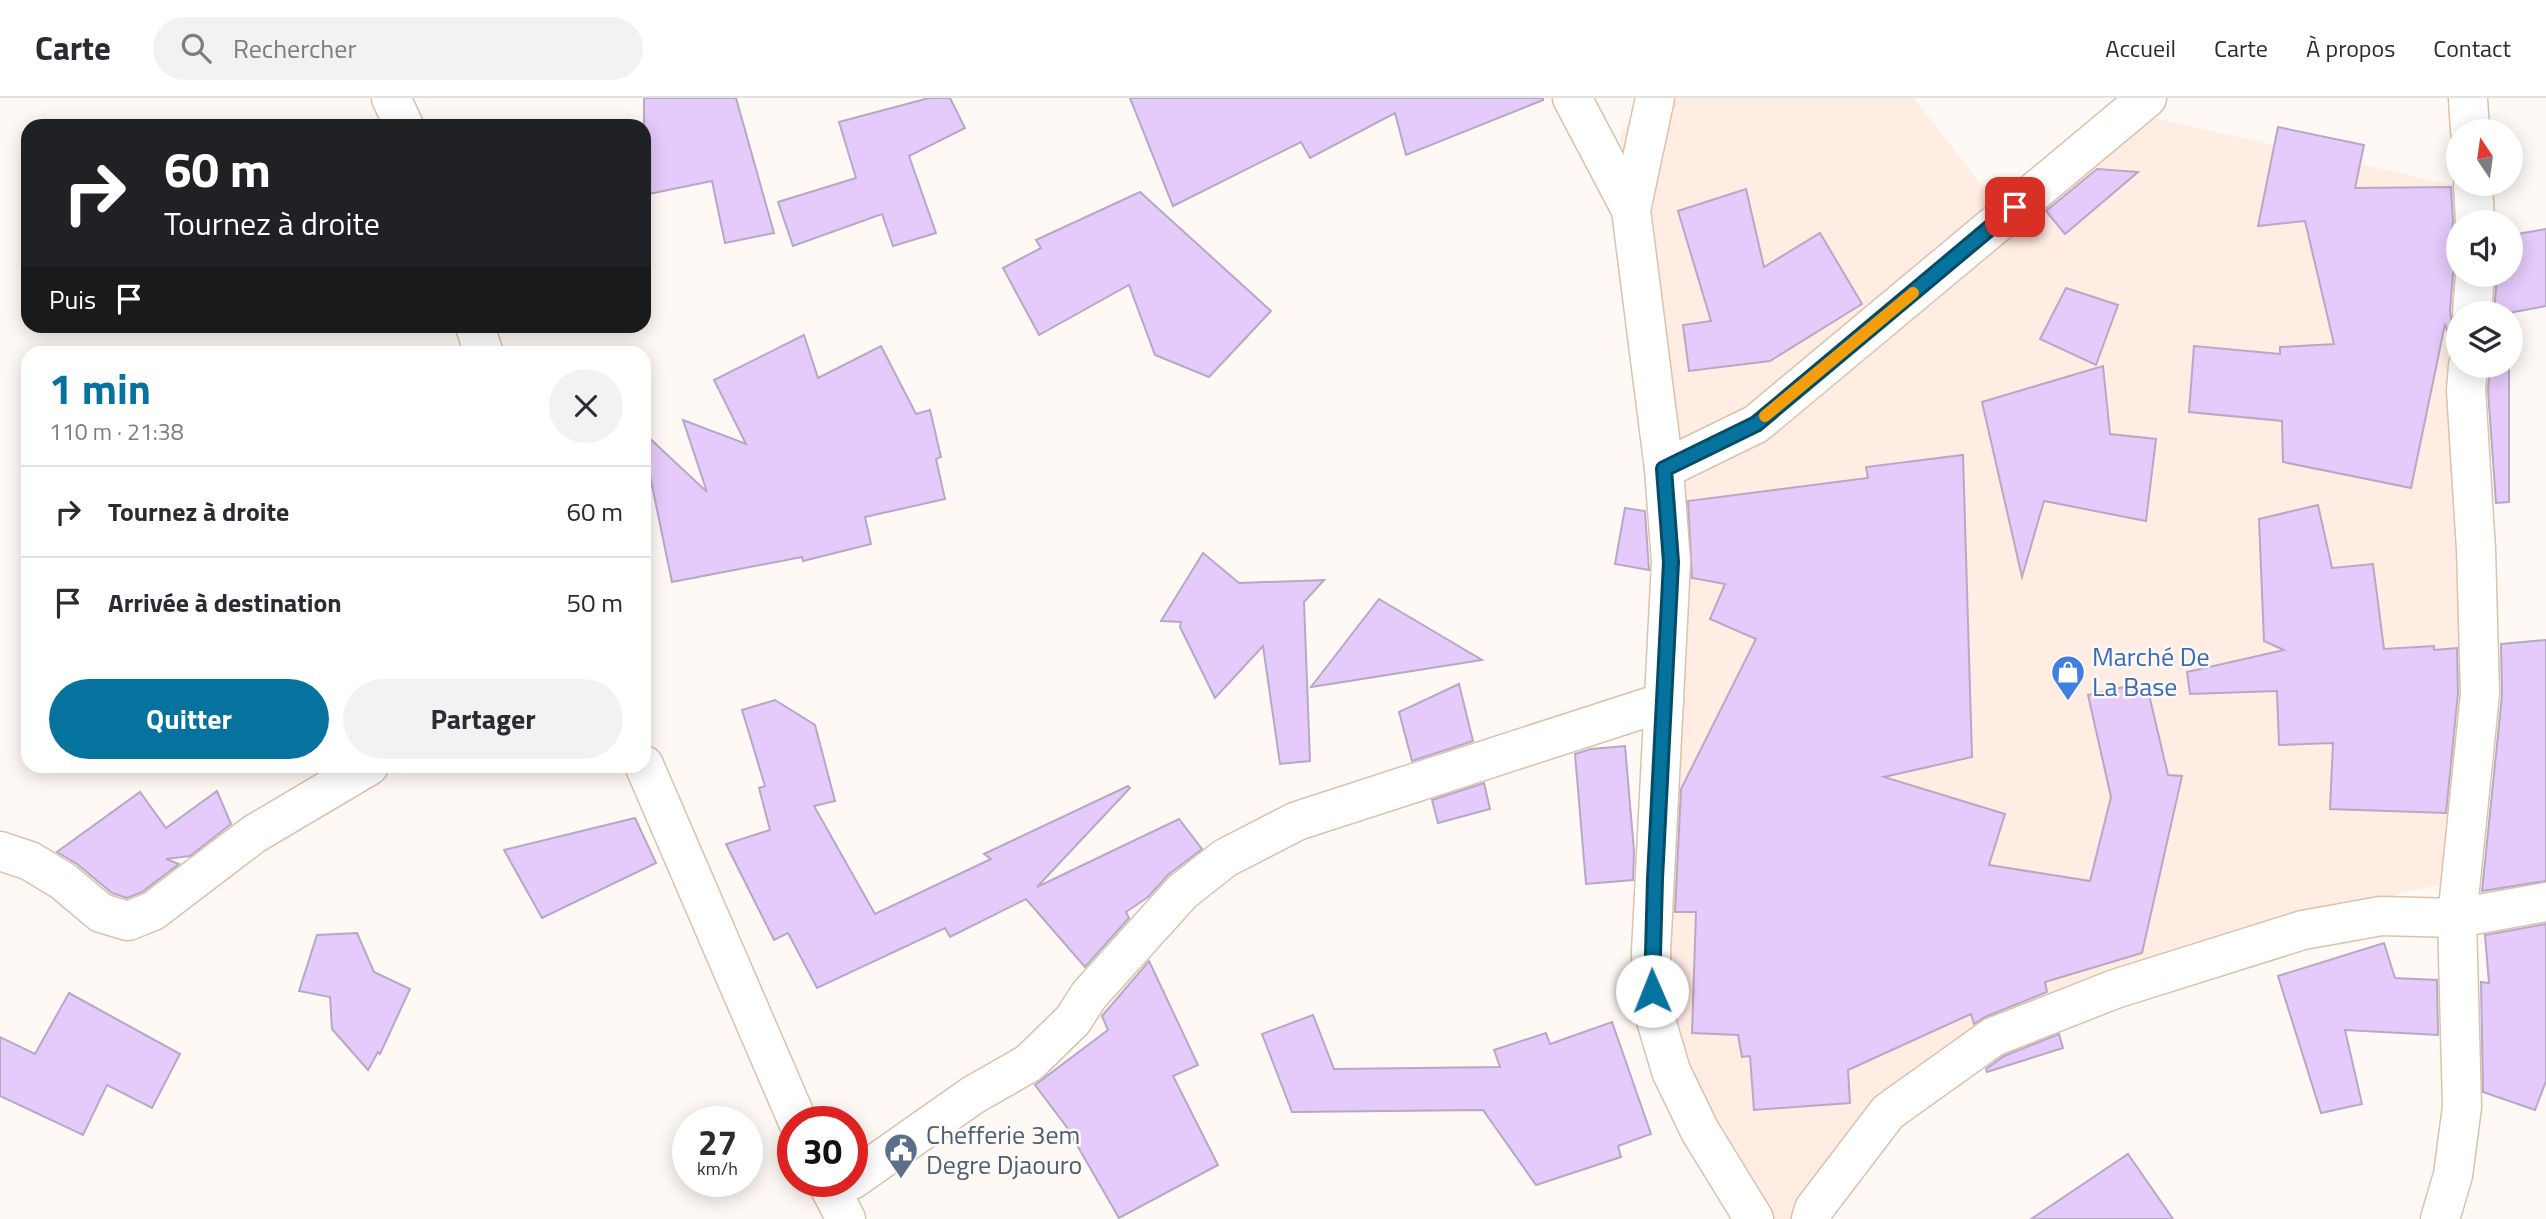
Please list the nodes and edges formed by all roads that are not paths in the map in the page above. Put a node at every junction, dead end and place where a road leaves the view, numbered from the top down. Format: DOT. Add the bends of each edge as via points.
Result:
graph roads {
  1 [pos="391,98"];
  2 [pos="1572,98"];
  3 [pos="1655,98"];
  4 [pos="2147,98"];
  5 [pos="2468,98"];
  6 [pos="401,119"];
  7 [pos="2469,119"];
  8 [pos="1631,210"];
  9 [pos="2467,378"];
  10 [pos="1664,469"];
  11 [pos="1664,702"];
  12 [pos="357,773"];
  13 [pos="647,773"];
  14 [pos="0,851"];
  15 [pos="2546,902"];
  16 [pos="2456,918"];
  17 [pos="791,1106"];
  18 [pos="868,1172"];
  19 [pos="1754,1219"];
  20 [pos="1811,1219"];
  21 [pos="2440,1219"];
  1 -- 6 [label="street"];
  2 -- 8 [label="street"];
  3 -- 8 [label="street"];
  4 -- 10 [label="street" via="1756,424"];
  5 -- 7 [label="street"];
  8 -- 10 [label="street"];
  9 -- 16 [label="street" via="2480,694"];
  10 -- 11 [label="street" via="1671,562"];
  11 -- 18 [label="street" via="1297,821 1225,858 1182,892 1089,995 1073,1020 1029,1063 973,1095"];
  11 -- 19 [label="street" via="1651,952 1653,1010 1671,1071 1700,1131"];
  12 -- 14 [label="street" via="254,835 153,911 128,921 101,913 63,881 30,861"];
  13 -- 17 [label="street"];
  15 -- 16 [label="street"];
  16 -- 20 [label="street" via="2381,916 2303,930 2115,989 1993,1037 1888,1112"];
  16 -- 21 [label="street" via="2462,1107 2453,1175"];
}
